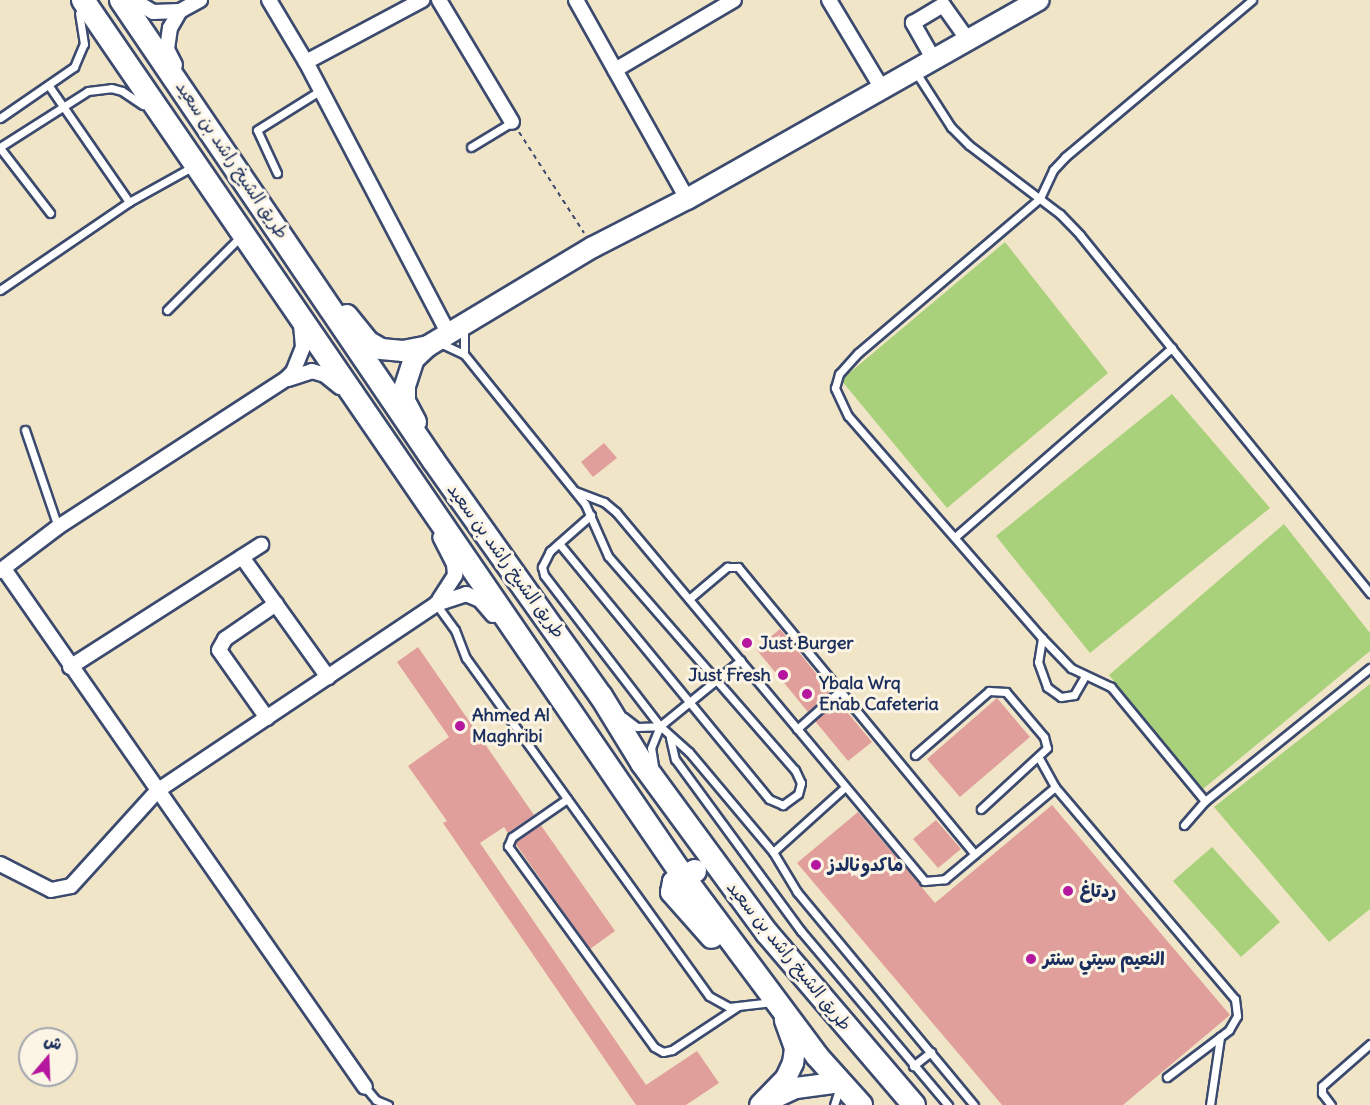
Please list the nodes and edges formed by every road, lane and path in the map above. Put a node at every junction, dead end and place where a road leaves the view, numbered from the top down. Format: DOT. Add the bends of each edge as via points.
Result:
graph roads {
  1 [pos="72,0"];
  2 [pos="83,0"];
  3 [pos="121,0"];
  4 [pos="133,0"];
  5 [pos="200,0"];
  6 [pos="269,0"];
  7 [pos="422,0"];
  8 [pos="439,0"];
  9 [pos="576,0"];
  10 [pos="734,0"];
  11 [pos="829,0"];
  12 [pos="1039,0"];
  13 [pos="1252,0"];
  14 [pos="942,3"];
  15 [pos="180,11"];
  16 [pos="968,40"];
  17 [pos="934,60"];
  18 [pos="306,62"];
  19 [pos="615,70"];
  20 [pos="914,70"];
  21 [pos="49,86"];
  22 [pos="881,87"];
  23 [pos="321,90"];
  24 [pos="62,105"];
  25 [pos="0,118"];
  26 [pos="512,122"];
  27 [pos="173,130"];
  28 [pos="216,137"];
  29 [pos="471,147"];
  30 [pos="0,148"];
  31 [pos="197,165"];
  32 [pos="277,174"];
  33 [pos="1040,198"];
  34 [pos="687,199"];
  35 [pos="129,202"];
  36 [pos="50,213"];
  37 [pos="242,234"];
  38 [pos="593,247"];
  39 [pos="308,273"];
  40 [pos="0,290"];
  41 [pos="167,310"];
  42 [pos="300,319"];
  43 [pos="468,321"];
  44 [pos="437,340"];
  45 [pos="1172,348"];
  46 [pos="464,354"];
  47 [pos="286,379"];
  48 [pos="354,399"];
  49 [pos="25,430"];
  50 [pos="433,460"];
  51 [pos="575,491"];
  52 [pos="429,506"];
  53 [pos="591,515"];
  54 [pos="58,527"];
  55 [pos="955,537"];
  56 [pos="559,543"];
  57 [pos="261,544"];
  58 [pos="502,551"];
  59 [pos="242,557"];
  60 [pos="2,570"];
  61 [pos="1370,593"];
  62 [pos="689,599"];
  63 [pos="436,603"];
  64 [pos="276,604"];
  65 [pos="1042,638"];
  66 [pos="525,644"];
  67 [pos="741,660"];
  68 [pos="70,667"];
  69 [pos="1370,668"];
  70 [pos="1086,676"];
  71 [pos="328,677"];
  72 [pos="716,681"];
  73 [pos="840,691"];
  74 [pos="601,696"];
  75 [pos="688,703"];
  76 [pos="267,718"];
  77 [pos="660,726"];
  78 [pos="797,729"];
  79 [pos="670,738"];
  80 [pos="915,755"];
  81 [pos="1039,758"];
  82 [pos="1055,787"];
  83 [pos="844,788"];
  84 [pos="157,792"];
  85 [pos="567,799"];
  86 [pos="1205,801"];
  87 [pos="981,809"];
  88 [pos="1184,825"];
  89 [pos="695,835"];
  90 [pos="773,852"];
  91 [pos="975,854"];
  92 [pos="0,864"];
  93 [pos="683,876"];
  94 [pos="767,933"];
  95 [pos="777,1002"];
  96 [pos="736,1007"];
  97 [pos="1220,1038"];
  98 [pos="1370,1044"];
  99 [pos="931,1052"];
  100 [pos="913,1066"];
  101 [pos="1167,1077"];
  102 [pos="841,1082"];
  103 [pos="365,1087"];
  104 [pos="388,1105"];
  105 [pos="759,1105"];
  106 [pos="834,1105"];
  107 [pos="861,1105"];
  108 [pos="915,1105"];
  109 [pos="948,1105"];
  110 [pos="974,1105"];
  111 [pos="1210,1105"];
  112 [pos="1331,1105"];
  1 -- 21 [label="lane" via="82,18 84,44 74,67"];
  2 -- 27 [label="main road, طريق الشيخ راشد بن سعيد"];
  3 -- 28 [label="main road, طريق الشيخ راشد بن سعيد"];
  4 -- 15 [label="street" via="153,12"];
  5 -- 15 [label="street"];
  6 -- 18 [label="street"];
  7 -- 18 [label="street"];
  8 -- 26 [label="street"];
  9 -- 19 [label="street"];
  10 -- 19 [label="street"];
  11 -- 22 [label="street"];
  12 -- 16 [label="street"];
  13 -- 33 [label="lane" via="1065,157 1053,170"];
  14 -- 16 [label="street"];
  14 -- 17 [label="street" via="914,23"];
  15 -- 28 [label="street" via="170,28 167,49"];
  16 -- 17 [label="street"];
  17 -- 20 [label="street"];
  18 -- 23 [label="street"];
  19 -- 34 [label="street"];
  20 -- 22 [label="street"];
  20 -- 33 [label="lane" via="951,127"];
  21 -- 24 [label="lane"];
  21 -- 25 [label="lane"];
  22 -- 34 [label="street"];
  23 -- 32 [label="lane" via="257,130"];
  23 -- 44 [label="street"];
  24 -- 27 [label="lane" via="88,90 111,88 133,96 158,122"];
  24 -- 30 [label="lane"];
  24 -- 35 [label="lane"];
  26 -- 29 [label="lane"];
  26 -- 38 [label="path"];
  27 -- 31 [label="main road, طريق الشيخ راشد بن سعيد"];
  28 -- 39 [label="main road, طريق الشيخ راشد بن سعيد"];
  30 -- 36 [label="lane"];
  31 -- 35 [label="lane"];
  31 -- 37 [label="main road, طريق الشيخ راشد بن سعيد"];
  33 -- 45 [label="lane" via="1080,235"];
  33 -- 55 [label="lane" via="838,374 835,388 848,416"];
  34 -- 38 [label="street"];
  35 -- 40 [label="lane"];
  37 -- 41 [label="lane"];
  37 -- 42 [label="main road, طريق الشيخ راشد بن سعيد"];
  38 -- 43 [label="street"];
  39 -- 44 [label="street" via="324,284 374,346 403,351"];
  39 -- 50 [label="main road, طريق الشيخ راشد بن سعيد"];
  42 -- 47 [label="street" via="303,347"];
  42 -- 48 [label="main road, طريق الشيخ راشد بن سعيد"];
  43 -- 44 [label="street"];
  43 -- 46 [label="lane" via="463,331"];
  44 -- 46 [label="lane"];
  44 -- 50 [label="street" via="411,366 404,395"];
  45 -- 55 [label="lane"];
  45 -- 61 [label="lane"];
  46 -- 51 [label="lane"];
  47 -- 48 [label="street" via="319,372"];
  47 -- 54 [label="street"];
  48 -- 52 [label="main road, طريق الشيخ راشد بن سعيد"];
  49 -- 54 [label="lane"];
  50 -- 58 [label="main road, طريق الشيخ راشد بن سعيد"];
  51 -- 53 [label="lane"];
  51 -- 62 [label="lane" via="604,502 616,512"];
  52 -- 58 [label="main road" via="478,560 486,561"];
  52 -- 63 [label="street" via="455,570 451,585"];
  52 -- 66 [label="main road, طريق الشيخ راشد بن سعيد"];
  53 -- 56 [label="lane"];
  53 -- 72 [label="lane" via="595,534 608,556"];
  54 -- 60 [label="street"];
  55 -- 65 [label="lane"];
  56 -- 75 [label="lane"];
  56 -- 77 [label="lane" via="544,560 544,575"];
  57 -- 59 [label="street"];
  58 -- 74 [label="main road, طريق الشيخ راشد بن سعيد"];
  59 -- 64 [label="street"];
  59 -- 68 [label="street"];
  60 -- 68 [label="street"];
  62 -- 67 [label="lane"];
  62 -- 73 [label="lane" via="726,567 735,566"];
  63 -- 66 [label="street" via="458,595 473,596"];
  63 -- 71 [label="street"];
  63 -- 85 [label="lane" via="466,658"];
  64 -- 71 [label="street"];
  64 -- 76 [label="street" via="225,639 219,650"];
  65 -- 70 [label="lane" via="1071,668"];
  65 -- 70 [label="lane" via="1038,662 1047,687 1061,697 1074,694"];
  66 -- 93 [label="main road, طريق الشيخ راشد بن سعيد"];
  67 -- 72 [label="lane"];
  67 -- 78 [label="lane"];
  68 -- 84 [label="street"];
  69 -- 86 [label="lane"];
  70 -- 86 [label="lane" via="1111,687"];
  71 -- 76 [label="street"];
  72 -- 75 [label="lane"];
  72 -- 75 [label="lane" via="795,770 801,783 798,794 783,805 769,799"];
  73 -- 78 [label="lane"];
  73 -- 91 [label="lane"];
  74 -- 77 [label="lane" via="637,727"];
  74 -- 89 [label="main road, طريق الشيخ راشد بن سعيد" via="642,763"];
  75 -- 77 [label="lane"];
  76 -- 84 [label="street"];
  77 -- 79 [label="lane"];
  77 -- 89 [label="lane" via="651,748 654,766"];
  78 -- 83 [label="lane"];
  79 -- 90 [label="lane" via="689,752"];
  79 -- 100 [label="lane" via="675,759 801,931"];
  80 -- 81 [label="lane" via="989,691 997,689 1005,692 1046,741 1046,750"];
  81 -- 82 [label="lane"];
  81 -- 87 [label="lane"];
  82 -- 91 [label="lane"];
  82 -- 97 [label="lane" via="1235,999 1237,1016"];
  83 -- 90 [label="lane"];
  83 -- 91 [label="lane" via="924,881 945,879"];
  84 -- 92 [label="street" via="71,886 51,890"];
  84 -- 103 [label="street"];
  85 -- 96 [label="lane" via="709,996 722,1005"];
  85 -- 96 [label="lane" via="512,837 508,846 654,1047 663,1052 672,1050"];
  86 -- 88 [label="lane"];
  89 -- 94 [label="main road, طريق الشيخ راشد بن سعيد"];
  90 -- 99 [label="lane" via="797,892"];
  93 -- 94 [label="main road" via="697,871 736,923"];
  93 -- 95 [label="main road, طريق الشيخ راشد بن سعيد"];
  94 -- 108 [label="main road, طريق الشيخ راشد بن سعيد"];
  95 -- 96 [label="lane"];
  95 -- 102 [label="main road, طريق الشيخ راشد بن سعيد"];
  95 -- 105 [label="street" via="795,1048 793,1064 786,1078"];
  97 -- 101 [label="lane"];
  97 -- 111 [label="lane"];
  98 -- 112 [label="lane" via="1322,1086"];
  99 -- 100 [label="lane"];
  99 -- 110 [label="lane"];
  100 -- 109 [label="lane"];
  102 -- 105 [label="street" via="796,1088"];
  102 -- 106 [label="lane"];
  102 -- 107 [label="main road, طريق الشيخ راشد بن سعيد"];
  103 -- 104 [label="lane" via="376,1100"];
}
